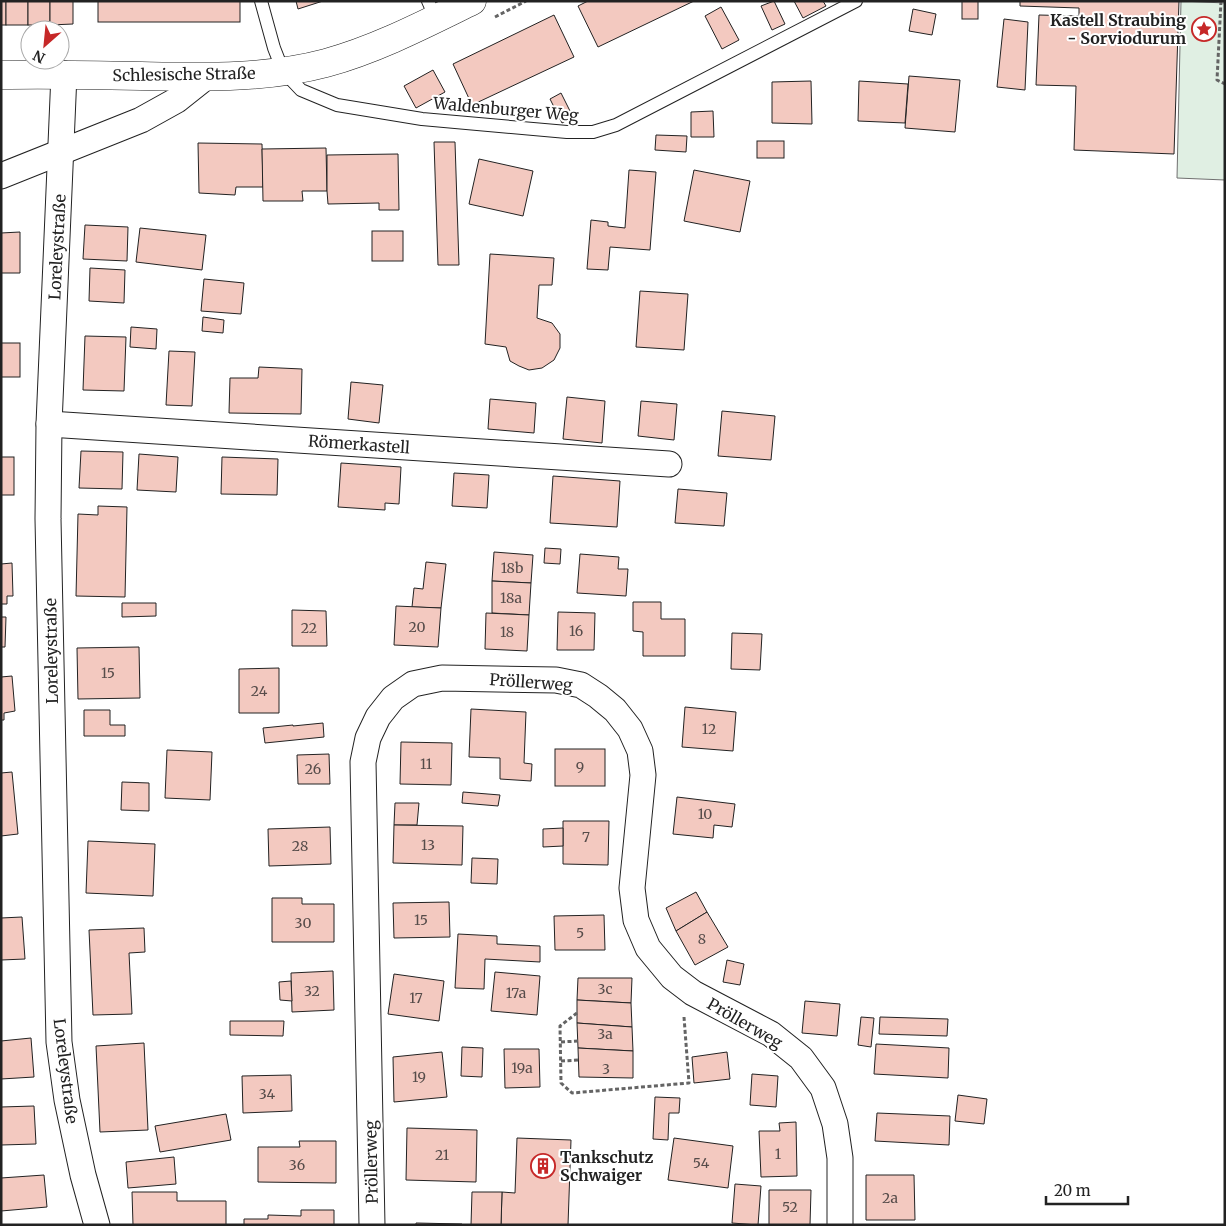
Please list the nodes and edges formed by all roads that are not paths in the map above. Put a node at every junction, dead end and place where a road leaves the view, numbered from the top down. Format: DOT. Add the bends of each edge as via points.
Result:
graph roads {
  1 [pos="261,1"];
  2 [pos="472,1"];
  3 [pos="856,1"];
  4 [pos="432,10"];
  5 [pos="284,71"];
  6 [pos="64,74"];
  7 [pos="1,75"];
  8 [pos="206,77"];
  9 [pos="61,152"];
  10 [pos="1,176"];
  11 [pos="49,424"];
  12 [pos="669,464"];
  13 [pos="97,1225"];
  14 [pos="372,1225"];
  15 [pos="840,1225"];
  1 -- 5 [label="lane, Waldenburger Weg"];
  2 -- 4 [label="street, Schlesische Straße"];
  3 -- 5 [label="lane, Waldenburger Weg" via="616,125 593,132 422,119 337,104 301,90"];
  4 -- 5 [label="street, Schlesische Straße" via="377,45 325,63"];
  5 -- 8 [label="street, Schlesische Straße"];
  6 -- 7 [label="street, Schlesische Straße"];
  6 -- 8 [label="street, Schlesische Straße"];
  6 -- 9 [label="street, Loreleystraße"];
  8 -- 9 [label="street" via="178,100 141,120"];
  9 -- 10 [label="street"];
  9 -- 11 [label="street, Loreleystraße"];
  11 -- 12 [label="street, Römerkastell"];
  11 -- 13 [label="street, Loreleystraße" via="48,520 59,1042 67,1100"];
  14 -- 15 [label="street, Pröllerweg" via="363,762 368,738 378,717 393,698 413,684 442,678 556,680 580,685 615,710 630,729 640,751 642,775 632,888 636,920 648,948 672,977 693,993 771,1034 801,1058 823,1088 835,1124 840,1158"];
}
